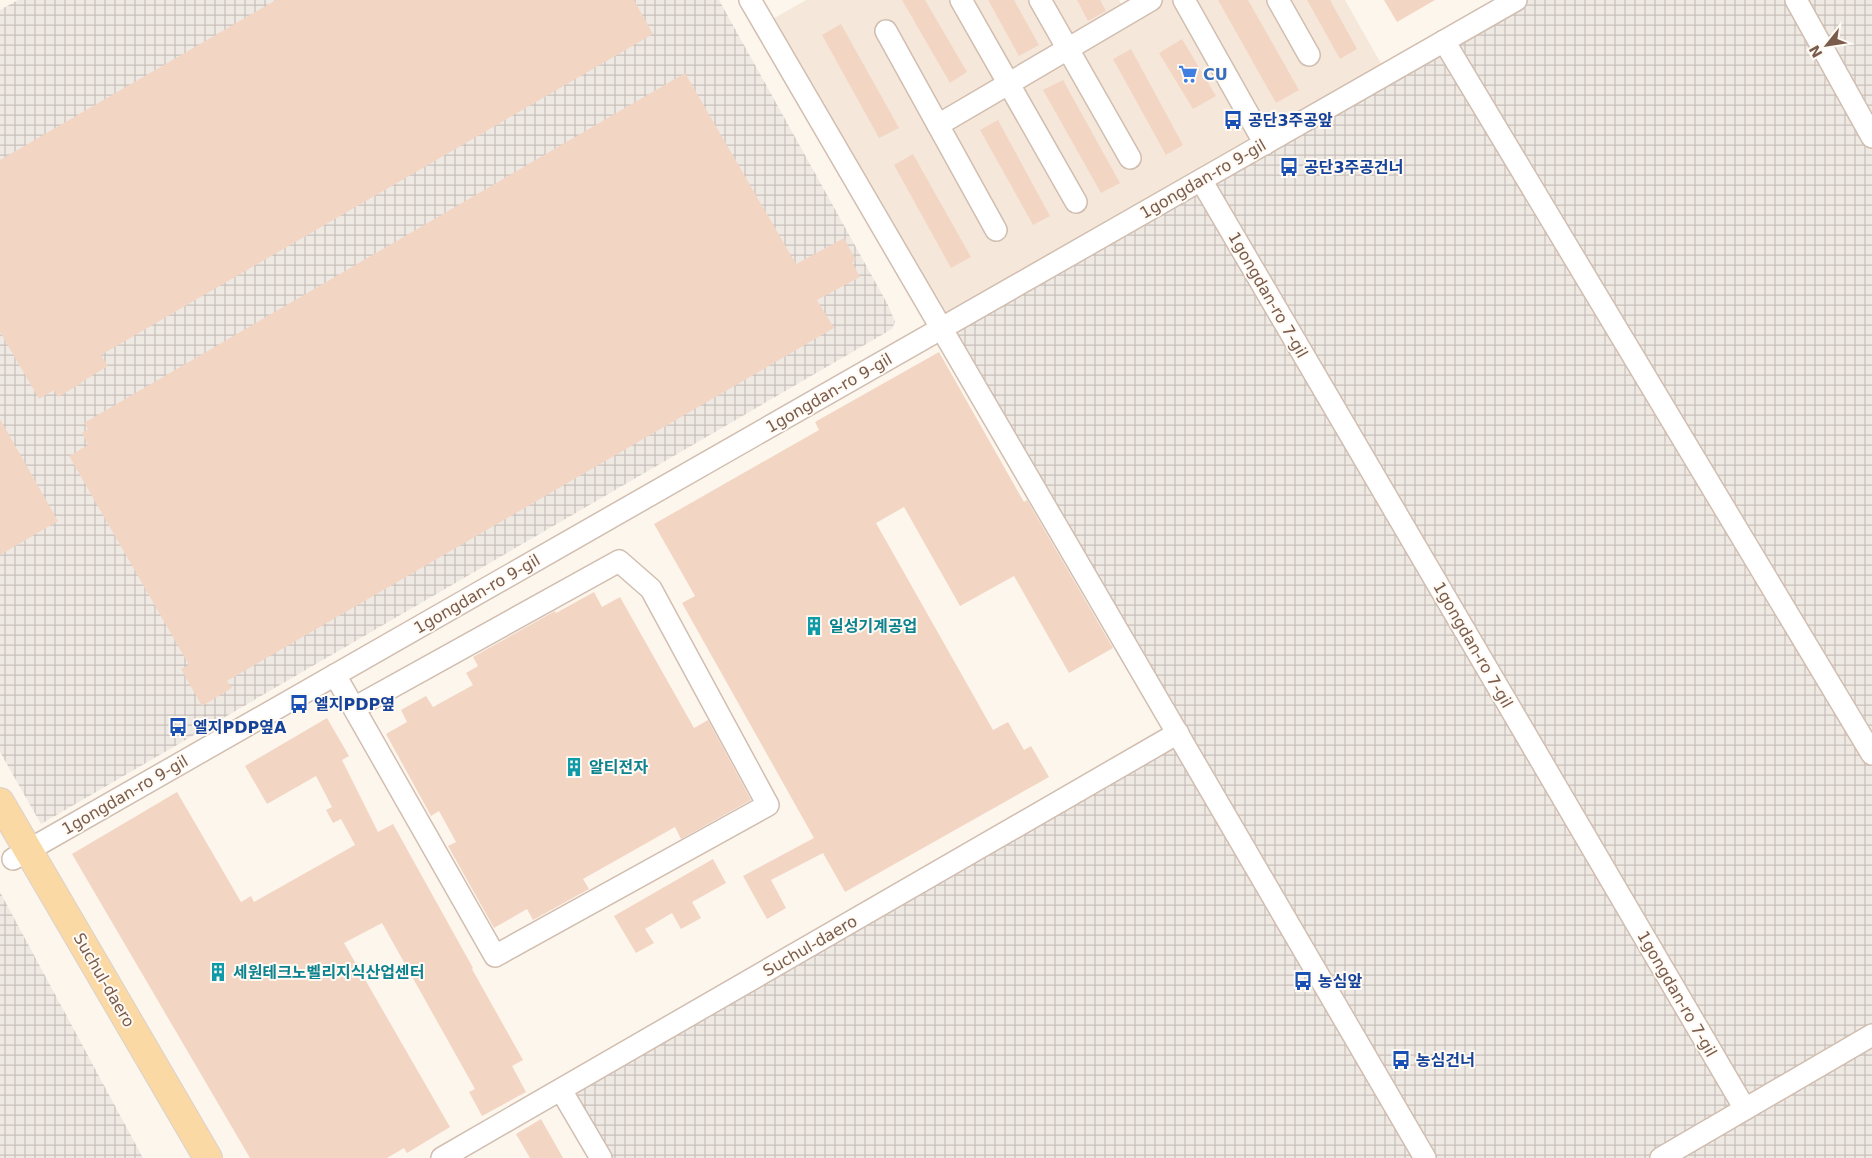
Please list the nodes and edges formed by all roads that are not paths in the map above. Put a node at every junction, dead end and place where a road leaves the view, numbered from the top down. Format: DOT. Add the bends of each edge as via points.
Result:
graph roads {
  1 [pos="750,0"];
  2 [pos="961,0"];
  3 [pos="1040,0"];
  4 [pos="1151,0"];
  5 [pos="1184,0"];
  6 [pos="1278,0"];
  7 [pos="1516,0"];
  8 [pos="1796,0"];
  9 [pos="886,31"];
  10 [pos="1444,41"];
  11 [pos="1068,49"];
  12 [pos="1309,54"];
  13 [pos="1009,83"];
  14 [pos="938,125"];
  15 [pos="1872,137"];
  16 [pos="1265,144"];
  17 [pos="1130,158"];
  18 [pos="1201,180"];
  19 [pos="1076,202"];
  20 [pos="996,230"];
  21 [pos="941,328"];
  22 [pos="335,675"];
  23 [pos="354,708"];
  24 [pos="1178,733"];
  25 [pos="1872,754"];
  26 [pos="0,802"];
  27 [pos="14,849"];
  28 [pos="1872,1035"];
  29 [pos="561,1090"];
  30 [pos="1745,1109"];
  31 [pos="188,1158"];
  32 [pos="208,1158"];
  33 [pos="442,1158"];
  34 [pos="601,1158"];
  35 [pos="1426,1158"];
  36 [pos="1661,1158"];
  1 -- 21 [label="street"];
  2 -- 13 [label="street"];
  3 -- 11 [label="street"];
  4 -- 11 [label="street"];
  5 -- 16 [label="street"];
  6 -- 12 [label="street"];
  7 -- 10 [label="street, 1gongdan-ro 9-gil"];
  8 -- 15 [label="street"];
  9 -- 14 [label="street"];
  10 -- 16 [label="street, 1gongdan-ro 9-gil"];
  10 -- 25 [label="street"];
  11 -- 13 [label="street"];
  11 -- 17 [label="street"];
  13 -- 14 [label="street"];
  13 -- 19 [label="street"];
  14 -- 20 [label="street"];
  16 -- 18 [label="street, 1gongdan-ro 9-gil"];
  18 -- 21 [label="street, 1gongdan-ro 9-gil"];
  18 -- 30 [label="street, 1gongdan-ro 7-gil"];
  21 -- 22 [label="street, 1gongdan-ro 9-gil"];
  21 -- 24 [label="street"];
  22 -- 23 [label="street"];
  22 -- 27 [label="street, 1gongdan-ro 9-gil"];
  23 -- 23 [label="street" via="495,956 768,804 651,589 620,561"];
  24 -- 29 [label="street, Suchul-daero"];
  24 -- 35 [label="street"];
  26 -- 27 [label="main road, Suchul-daero"];
  27 -- 31 [label="main road, Suchul-daero"];
  27 -- 32 [label="main road, Suchul-daero"];
  28 -- 30 [label="street"];
  29 -- 33 [label="street, Suchul-daero"];
  29 -- 34 [label="street"];
  30 -- 36 [label="street"];
}
